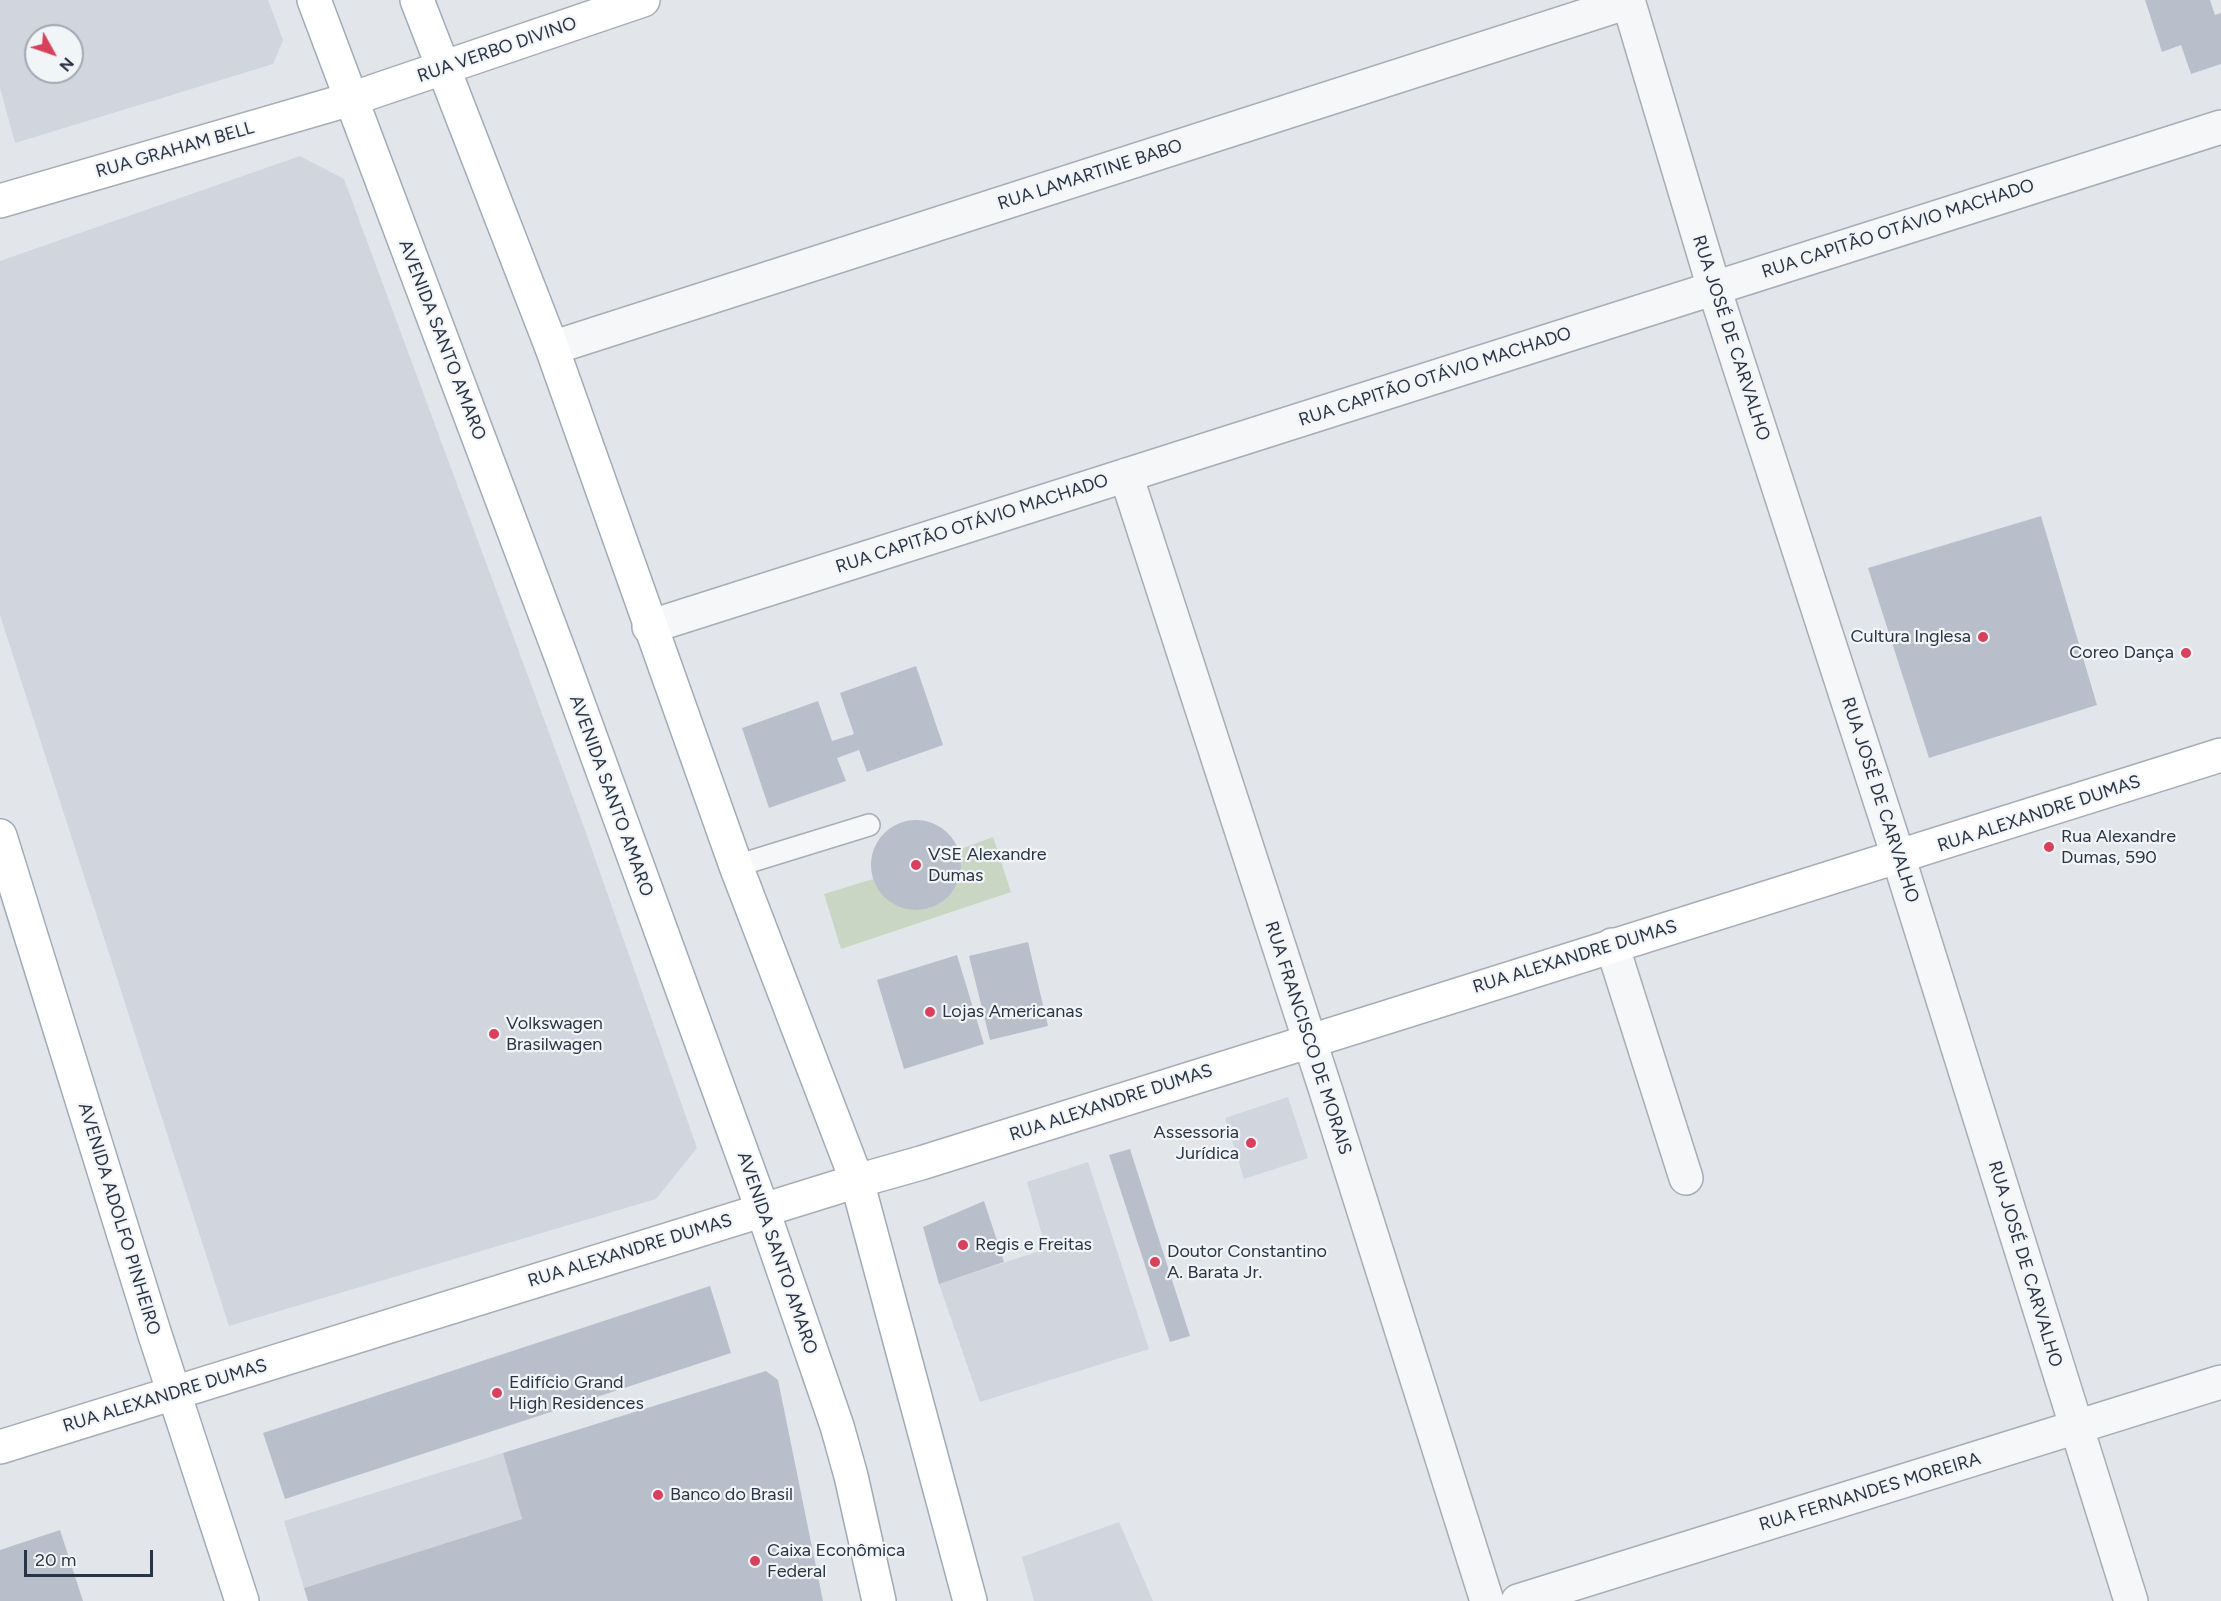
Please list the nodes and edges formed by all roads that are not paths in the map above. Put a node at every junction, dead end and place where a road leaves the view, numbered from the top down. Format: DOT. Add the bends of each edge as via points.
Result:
graph roads {
  1 [pos="314,0"];
  2 [pos="417,0"];
  3 [pos="643,0"];
  4 [pos="1628,1"];
  5 [pos="442,70"];
  6 [pos="351,99"];
  7 [pos="2221,127"];
  8 [pos="0,201"];
  9 [pos="1714,288"];
  10 [pos="552,348"];
  11 [pos="1126,475"];
  12 [pos="649,627"];
  13 [pos="2221,755"];
  14 [pos="869,825"];
  15 [pos="0,836"];
  16 [pos="1899,859"];
  17 [pos="736,866"];
  18 [pos="1612,945"];
  19 [pos="1308,1040"];
  20 [pos="1686,1178"];
  21 [pos="857,1180"];
  22 [pos="763,1211"];
  23 [pos="2221,1382"];
  24 [pos="174,1394"];
  25 [pos="2076,1428"];
  26 [pos="0,1447"];
  27 [pos="242,1601"];
  28 [pos="879,1601"];
  29 [pos="970,1601"];
  30 [pos="1487,1601"];
  31 [pos="1518,1601"];
  32 [pos="2131,1601"];
  1 -- 6 [label="main road, AVENIDA SANTO AMARO"];
  2 -- 5 [label="main road"];
  3 -- 5 [label="main road, RUA VERBO DIVINO"];
  4 -- 9 [label="street, RUA JOSÉ DE CARVALHO"];
  4 -- 10 [label="street, RUA LAMARTINE BABO"];
  5 -- 6 [label="main road, RUA VERBO DIVINO"];
  5 -- 10 [label="main road"];
  6 -- 8 [label="main road, RUA GRAHAM BELL"];
  6 -- 22 [label="main road, AVENIDA SANTO AMARO" via="566,670"];
  7 -- 9 [label="street, RUA CAPITÃO OTÁVIO MACHADO"];
  9 -- 11 [label="street, RUA CAPITÃO OTÁVIO MACHADO"];
  9 -- 16 [label="street, RUA JOSÉ DE CARVALHO"];
  10 -- 12 [label="main road"];
  11 -- 12 [label="street, RUA CAPITÃO OTÁVIO MACHADO"];
  11 -- 19 [label="street, RUA FRANCISCO DE MORAIS"];
  12 -- 17 [label="main road"];
  13 -- 16 [label="main road, RUA ALEXANDRE DUMAS"];
  14 -- 17 [label="lane"];
  15 -- 24 [label="main road, AVENIDA ADOLFO PINHEIRO"];
  16 -- 18 [label="main road, RUA ALEXANDRE DUMAS"];
  16 -- 25 [label="street, RUA JOSÉ DE CARVALHO"];
  17 -- 21 [label="main road"];
  18 -- 19 [label="main road, RUA ALEXANDRE DUMAS"];
  18 -- 20 [label="street"];
  19 -- 21 [label="main road, RUA ALEXANDRE DUMAS"];
  19 -- 30 [label="street, RUA FRANCISCO DE MORAIS"];
  21 -- 22 [label="main road, RUA ALEXANDRE DUMAS"];
  21 -- 29 [label="main road"];
  22 -- 24 [label="main road, RUA ALEXANDRE DUMAS"];
  22 -- 28 [label="main road, AVENIDA SANTO AMARO" via="837,1426"];
  23 -- 25 [label="street, RUA FERNANDES MOREIRA"];
  24 -- 26 [label="main road, RUA ALEXANDRE DUMAS"];
  24 -- 27 [label="main road, AVENIDA ADOLFO PINHEIRO"];
  25 -- 31 [label="street, RUA FERNANDES MOREIRA"];
  25 -- 32 [label="street, RUA JOSÉ DE CARVALHO"];
}
